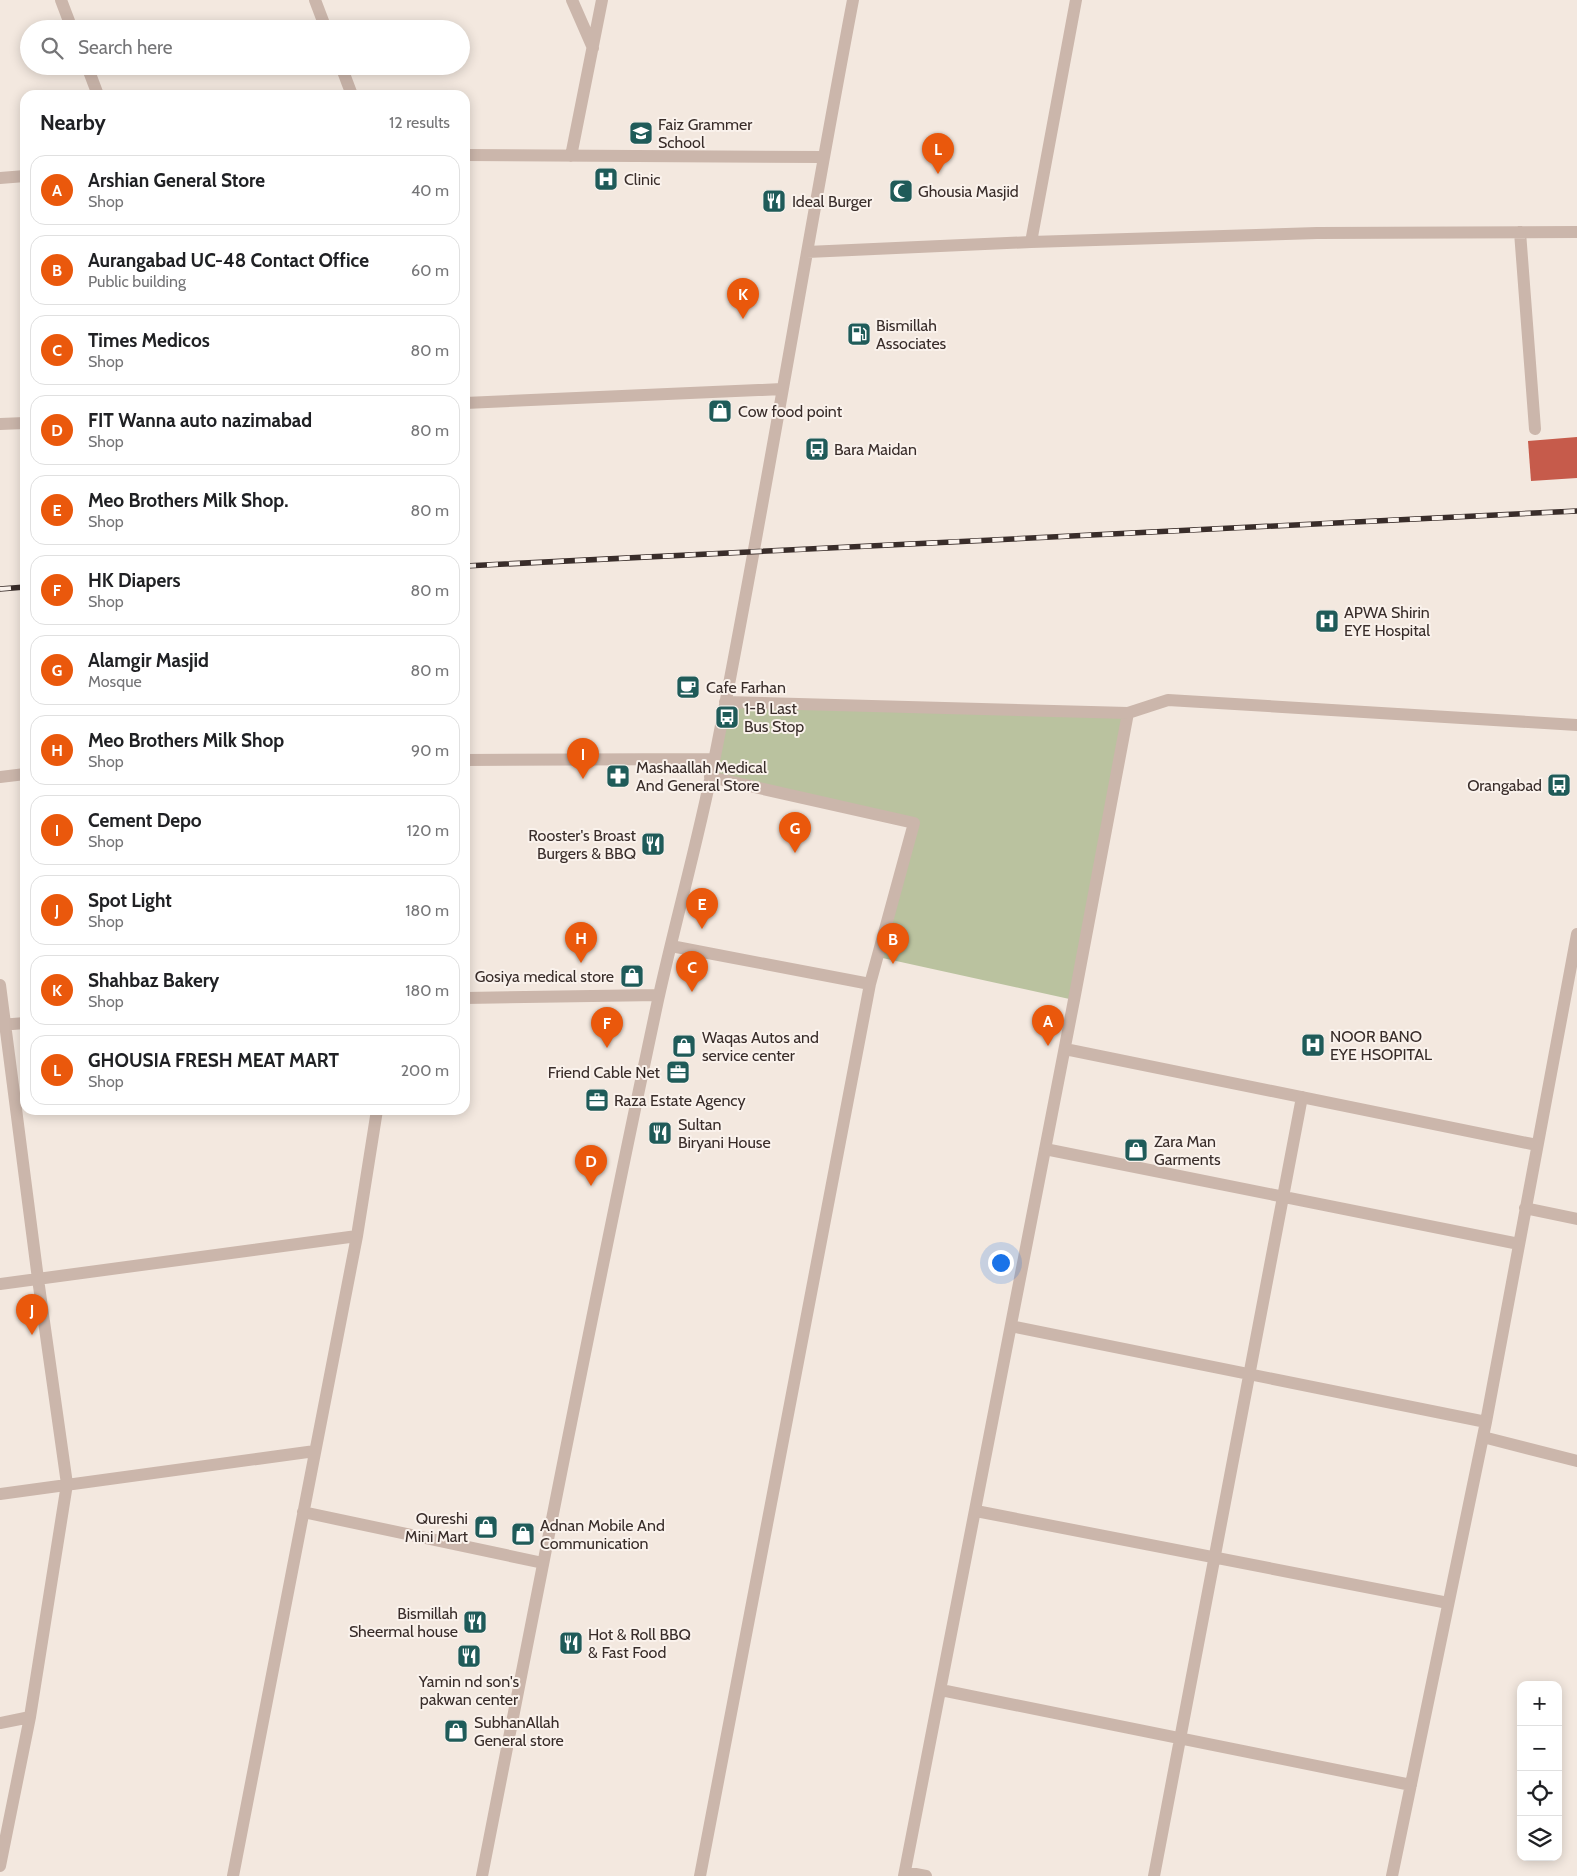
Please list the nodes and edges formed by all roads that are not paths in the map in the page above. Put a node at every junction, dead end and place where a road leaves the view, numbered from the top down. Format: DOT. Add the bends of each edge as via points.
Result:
graph roads {
  1 [pos="61,0"];
  2 [pos="315,0"];
  3 [pos="572,0"];
  4 [pos="602,0"];
  5 [pos="853,0"];
  6 [pos="1076,0"];
  7 [pos="69,20"];
  8 [pos="323,20"];
  9 [pos="593,48"];
  10 [pos="90,75"];
  11 [pos="344,75"];
  12 [pos="96,90"];
  13 [pos="350,90"];
  14 [pos="470,155"];
  15 [pos="572,156"];
  16 [pos="823,157"];
  17 [pos="20,176"];
  18 [pos="0,178"];
  19 [pos="1520,232"];
  20 [pos="1577,232"];
  21 [pos="1031,242"];
  22 [pos="807,252"];
  23 [pos="782,389"];
  24 [pos="470,403"];
  25 [pos="20,423"];
  26 [pos="0,424"];
  27 [pos="1535,429"];
  28 [pos="725,702"];
  29 [pos="1128,713"];
  30 [pos="1577,725"];
  31 [pos="714,759"];
  32 [pos="470,760"];
  33 [pos="20,775"];
  34 [pos="0,777"];
  35 [pos="710,777"];
  36 [pos="1577,934"];
  37 [pos="671,946"];
  38 [pos="870,984"];
  39 [pos="0,985"];
  40 [pos="659,996"];
  41 [pos="470,998"];
  42 [pos="20,1023"];
  43 [pos="2,1025"];
  44 [pos="1064,1049"];
  45 [pos="1302,1097"];
  46 [pos="376,1115"];
  47 [pos="1537,1145"];
  48 [pos="1045,1149"];
  49 [pos="1283,1197"];
  50 [pos="1525,1208"];
  51 [pos="1577,1219"];
  52 [pos="357,1236"];
  53 [pos="1519,1244"];
  54 [pos="38,1279"];
  55 [pos="0,1284"];
  56 [pos="1011,1326"];
  57 [pos="1249,1374"];
  58 [pos="1486,1422"];
  59 [pos="1483,1437"];
  60 [pos="314,1451"];
  61 [pos="1577,1461"];
  62 [pos="68,1484"];
  63 [pos="0,1494"];
  64 [pos="976,1511"];
  65 [pos="303,1512"];
  66 [pos="1215,1558"];
  67 [pos="543,1563"];
  68 [pos="1448,1603"];
  69 [pos="941,1690"];
  70 [pos="30,1717"];
  71 [pos="0,1723"];
  72 [pos="1180,1738"];
  73 [pos="1411,1785"];
  74 [pos="0,1866"];
  75 [pos="905,1874"];
  76 [pos="233,1876"];
  77 [pos="482,1876"];
  78 [pos="700,1876"];
  79 [pos="926,1876"];
  80 [pos="1154,1876"];
  81 [pos="1392,1876"];
  1 -- 7 [label="street"];
  2 -- 8 [label="street"];
  3 -- 9 [label="street"];
  4 -- 9 [label="street"];
  5 -- 16 [label="street"];
  6 -- 21 [label="street"];
  9 -- 15 [label="street"];
  10 -- 12 [label="street"];
  11 -- 13 [label="street"];
  14 -- 15 [label="street"];
  15 -- 16 [label="street"];
  16 -- 22 [label="street"];
  17 -- 18 [label="street"];
  19 -- 20 [label="street"];
  19 -- 21 [label="street" via="1317,233"];
  19 -- 27 [label="street"];
  21 -- 22 [label="street"];
  22 -- 23 [label="street"];
  23 -- 24 [label="street"];
  23 -- 28 [label="street"];
  25 -- 26 [label="street"];
  28 -- 29 [label="street"];
  28 -- 31 [label="street"];
  29 -- 30 [label="street" via="1168,700"];
  29 -- 44 [label="street"];
  31 -- 32 [label="street"];
  31 -- 35 [label="street"];
  33 -- 34 [label="street"];
  35 -- 37 [label="street"];
  35 -- 38 [label="street" via="914,823"];
  36 -- 47 [label="street"];
  37 -- 38 [label="street"];
  37 -- 40 [label="street"];
  38 -- 78 [label="street"];
  39 -- 43 [label="street"];
  40 -- 41 [label="street"];
  40 -- 67 [label="street"];
  42 -- 43 [label="street"];
  43 -- 54 [label="street"];
  44 -- 45 [label="street"];
  44 -- 48 [label="street"];
  45 -- 47 [label="street"];
  45 -- 49 [label="street"];
  46 -- 52 [label="street"];
  47 -- 50 [label="street"];
  48 -- 49 [label="street"];
  48 -- 56 [label="street"];
  49 -- 53 [label="street"];
  49 -- 57 [label="street"];
  50 -- 51 [label="street"];
  50 -- 53 [label="street"];
  52 -- 54 [label="street"];
  52 -- 60 [label="street"];
  53 -- 58 [label="street"];
  54 -- 55 [label="street"];
  54 -- 62 [label="street"];
  56 -- 57 [label="street"];
  56 -- 64 [label="street"];
  57 -- 58 [label="street"];
  57 -- 66 [label="street"];
  58 -- 59 [label="street"];
  59 -- 61 [label="street"];
  59 -- 68 [label="street"];
  60 -- 62 [label="street"];
  60 -- 65 [label="street"];
  62 -- 63 [label="street"];
  62 -- 70 [label="street"];
  64 -- 66 [label="street"];
  64 -- 69 [label="street"];
  65 -- 67 [label="street"];
  65 -- 76 [label="street"];
  66 -- 68 [label="street"];
  66 -- 72 [label="street"];
  67 -- 77 [label="street"];
  68 -- 73 [label="street"];
  69 -- 72 [label="street"];
  69 -- 75 [label="street"];
  70 -- 71 [label="street"];
  70 -- 74 [label="street"];
  72 -- 73 [label="street"];
  72 -- 80 [label="street"];
  73 -- 81 [label="street"];
  75 -- 79 [label="street"];
}
